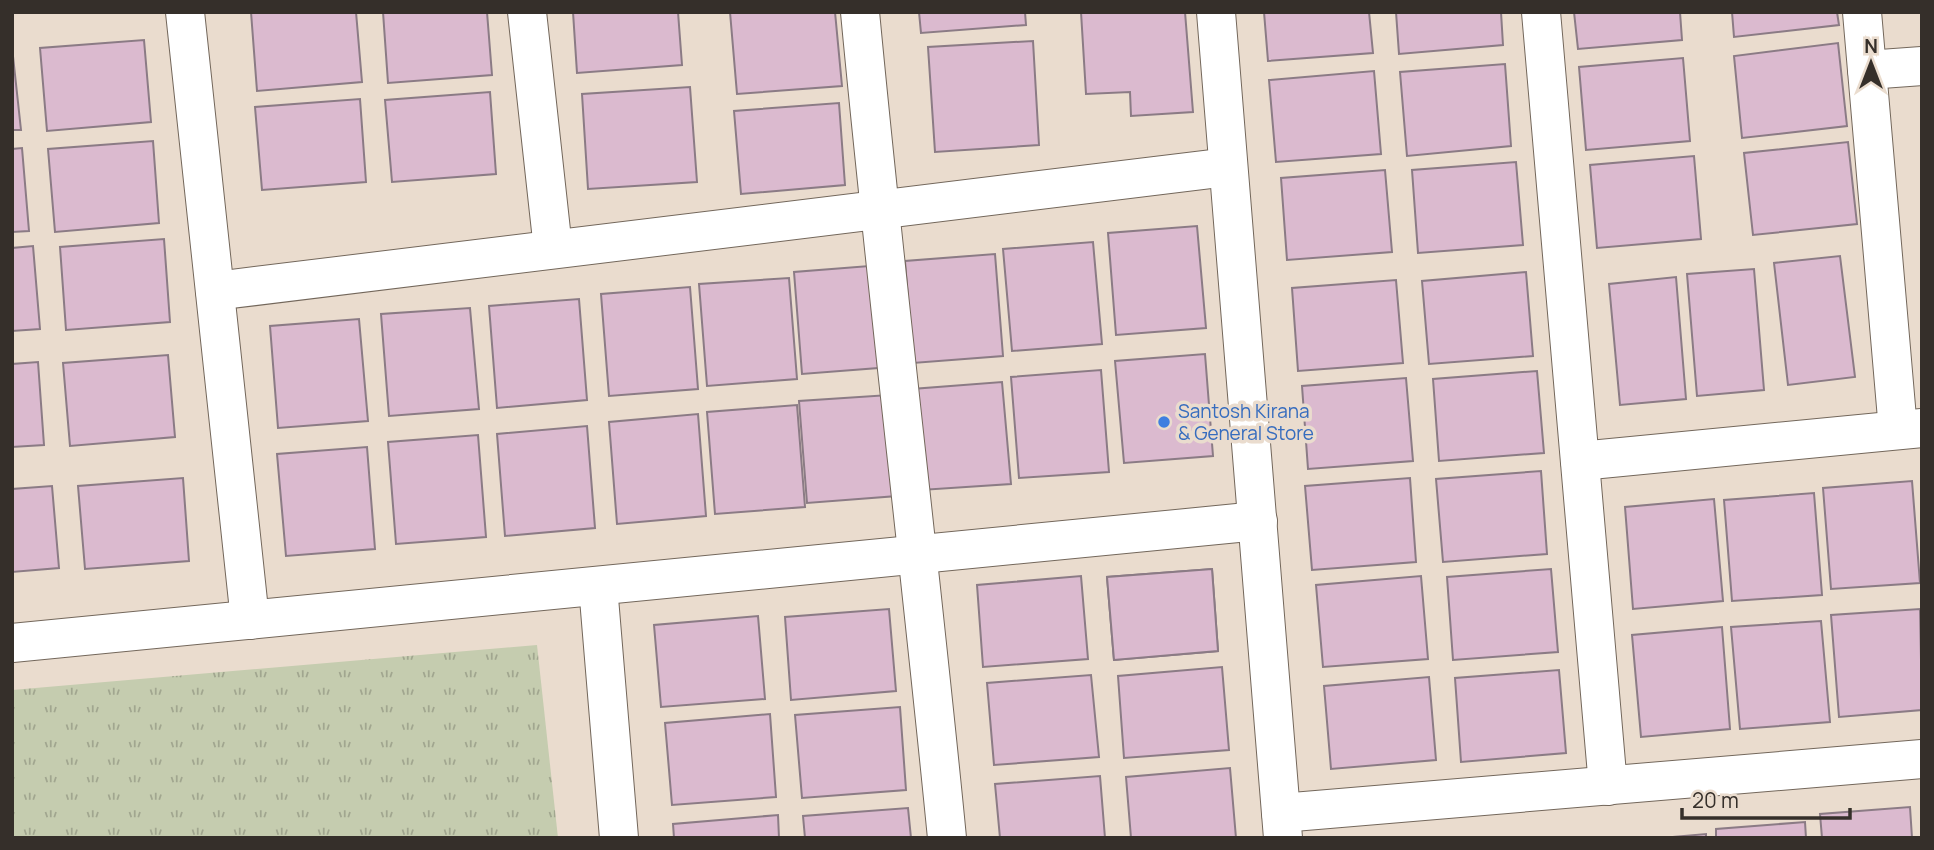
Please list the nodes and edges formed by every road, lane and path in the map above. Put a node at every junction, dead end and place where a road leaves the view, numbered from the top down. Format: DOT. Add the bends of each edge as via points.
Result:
graph roads {
  1 [pos="185,12"];
  2 [pos="527,12"];
  3 [pos="860,12"];
  4 [pos="1216,12"];
  5 [pos="1541,12"];
  6 [pos="1862,12"];
  7 [pos="1922,66"];
  8 [pos="1867,70"];
  9 [pos="1228,167"];
  10 [pos="879,209"];
  11 [pos="552,249"];
  12 [pos="215,291"];
  13 [pos="1910,429"];
  14 [pos="1580,461"];
  15 [pos="1258,521"];
  16 [pos="919,555"];
  17 [pos="598,586"];
  18 [pos="250,620"];
  19 [pos="12,643"];
  20 [pos="1922,759"];
  21 [pos="1608,786"];
  22 [pos="1282,825"];
  23 [pos="619,838"];
  24 [pos="947,838"];
  1 -- 12 [label="street"];
  2 -- 11 [label="street"];
  3 -- 10 [label="street"];
  4 -- 9 [label="street"];
  5 -- 14 [label="street"];
  6 -- 8 [label="street"];
  7 -- 8 [label="street"];
  8 -- 13 [label="street"];
  9 -- 10 [label="street"];
  9 -- 15 [label="street"];
  10 -- 11 [label="street"];
  10 -- 16 [label="street"];
  11 -- 12 [label="street"];
  12 -- 18 [label="street"];
  13 -- 14 [label="street"];
  14 -- 21 [label="street"];
  15 -- 16 [label="street"];
  15 -- 22 [label="street"];
  16 -- 17 [label="street"];
  16 -- 24 [label="street"];
  17 -- 18 [label="street"];
  17 -- 23 [label="street"];
  18 -- 19 [label="street"];
  20 -- 21 [label="street"];
  21 -- 22 [label="street"];
}
